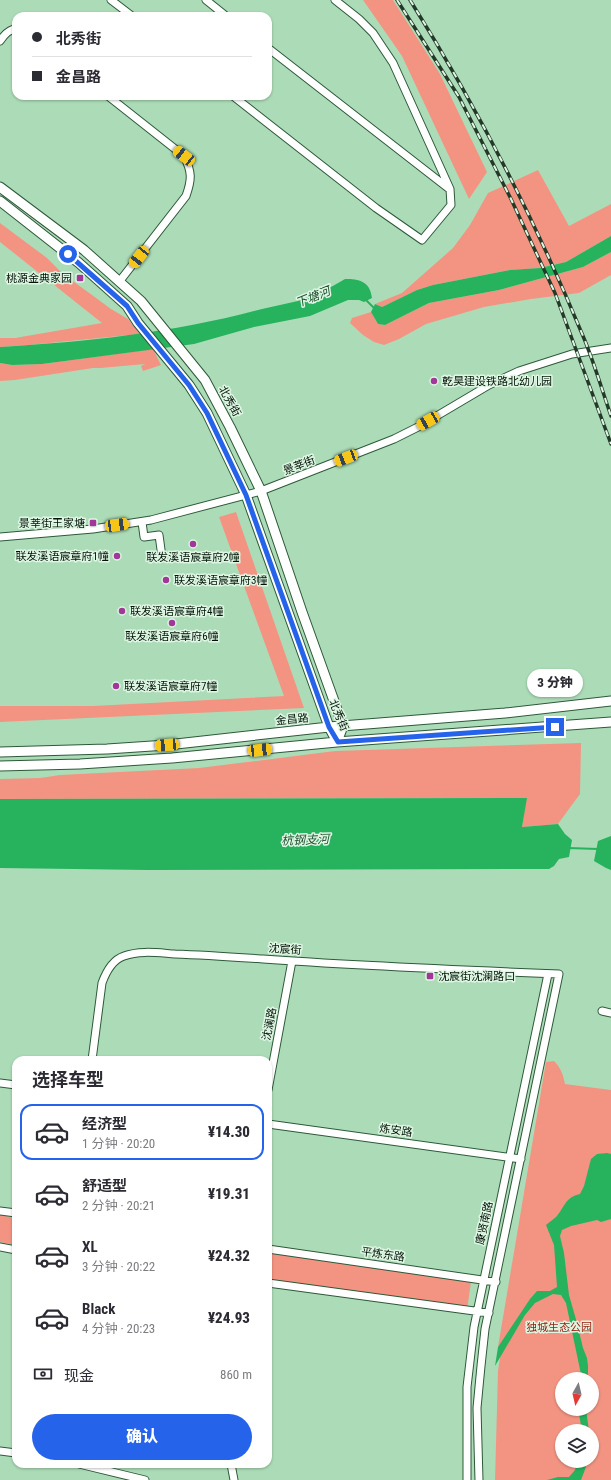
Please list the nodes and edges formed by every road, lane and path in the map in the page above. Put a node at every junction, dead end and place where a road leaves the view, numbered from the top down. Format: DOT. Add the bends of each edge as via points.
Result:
graph roads {
  1 [pos="111,0"];
  2 [pos="206,0"];
  3 [pos="335,0"];
  4 [pos="127,12"];
  5 [pos="221,12"];
  6 [pos="12,30"];
  7 [pos="0,41"];
  8 [pos="272,51"];
  9 [pos="113,100"];
  10 [pos="238,100"];
  11 [pos="0,187"];
  12 [pos="450,189"];
  13 [pos="0,201"];
  14 [pos="119,282"];
  15 [pos="611,348"];
  16 [pos="261,491"];
  17 [pos="246,495"];
  18 [pos="142,522"];
  19 [pos="0,537"];
  20 [pos="162,557"];
  21 [pos="611,701"];
  22 [pos="611,722"];
  23 [pos="343,726"];
  24 [pos="329,727"];
  25 [pos="338,742"];
  26 [pos="0,752"];
  27 [pos="0,766"];
  28 [pos="292,961"];
  29 [pos="548,974"];
  30 [pos="602,1011"];
  31 [pos="611,1013"];
  32 [pos="93,1056"];
  33 [pos="272,1068"];
  34 [pos="0,1083"];
  35 [pos="12,1084"];
  36 [pos="272,1125"];
  37 [pos="509,1157"];
  38 [pos="521,1159"];
  39 [pos="0,1211"];
  40 [pos="12,1212"];
  41 [pos="0,1247"];
  42 [pos="12,1249"];
  43 [pos="272,1249"];
  44 [pos="484,1280"];
  45 [pos="496,1282"];
  46 [pos="272,1284"];
  47 [pos="477,1312"];
  48 [pos="489,1314"];
  49 [pos="0,1451"];
  50 [pos="12,1452"];
  51 [pos="96,1468"];
  52 [pos="232,1468"];
  53 [pos="145,1480"];
  54 [pos="234,1480"];
  55 [pos="467,1480"];
  56 [pos="479,1480"];
  1 -- 4 [label="street"];
  2 -- 5 [label="street"];
  3 -- 12 [label="street" via="373,32 393,63"];
  6 -- 7 [label="street"];
  8 -- 12 [label="street"];
  9 -- 14 [label="street" via="184,156 190,168 191,182 186,196"];
  10 -- 12 [label="street" via="376,208 422,240 451,205"];
  11 -- 14 [label="main road" via="84,250"];
  13 -- 17 [label="main road, 北秀街" via="79,263 127,306 189,385 207,413"];
  14 -- 16 [label="main road, 北秀街" via="141,301 205,380"];
  15 -- 16 [label="street, 景莘街" via="572,354 519,371 488,385 394,439"];
  16 -- 17 [label="street, 景莘街"];
  16 -- 23 [label="main road, 北秀街"];
  17 -- 18 [label="street, 景莘街"];
  17 -- 24 [label="main road, 北秀街"];
  18 -- 19 [label="street, 景莘街"];
  18 -- 20 [label="street" via="144,537 159,535"];
  21 -- 23 [label="main road, 金昌路" via="505,713"];
  22 -- 25 [label="main road"];
  23 -- 24 [label="main road, 金昌路"];
  23 -- 25 [label="main road, 北秀街"];
  24 -- 25 [label="main road, 北秀街"];
  24 -- 26 [label="main road, 金昌路" via="167,745"];
  25 -- 27 [label="main road" via="172,758"];
  28 -- 29 [label="street, 沈宸街"];
  28 -- 32 [label="street, 沈宸街" via="147,952 124,956 110,967 102,983"];
  28 -- 33 [label="street, 沈澜路"];
  29 -- 37 [label="street, 康贤南路"];
  29 -- 38 [label="street, 沈宸街" via="559,974"];
  30 -- 31 [label="street"];
  34 -- 35 [label="street"];
  36 -- 37 [label="street, 炼安路"];
  37 -- 38 [label="street, 炼安路"];
  37 -- 44 [label="street, 康贤南路"];
  38 -- 45 [label="street"];
  39 -- 40 [label="street"];
  41 -- 42 [label="street"];
  43 -- 44 [label="street, 平炼东路"];
  44 -- 45 [label="street, 平炼东路"];
  44 -- 47 [label="street, 康贤南路"];
  45 -- 48 [label="street"];
  46 -- 47 [label="street"];
  47 -- 48 [label="street"];
  47 -- 55 [label="street, 康贤南路" via="467,1387"];
  48 -- 56 [label="street" via="478,1392"];
  49 -- 50 [label="street"];
  51 -- 53 [label="street"];
  52 -- 54 [label="street"];
}
